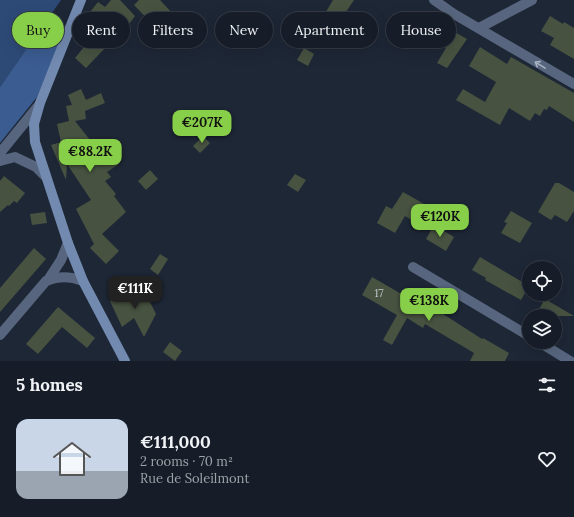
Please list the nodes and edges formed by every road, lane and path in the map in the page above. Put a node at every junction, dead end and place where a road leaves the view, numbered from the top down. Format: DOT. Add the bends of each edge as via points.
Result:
graph roads {
  1 [pos="81,0"];
  2 [pos="434,0"];
  3 [pos="532,0"];
  4 [pos="479,28"];
  5 [pos="574,84"];
  6 [pos="40,103"];
  7 [pos="0,152"];
  8 [pos="0,161"];
  9 [pos="46,177"];
  10 [pos="68,243"];
  11 [pos="413,267"];
  12 [pos="48,280"];
  13 [pos="83,281"];
  14 [pos="522,332"];
  15 [pos="0,335"];
  16 [pos="550,349"];
  17 [pos="125,361"];
  18 [pos="570,361"];
  1 -- 6 [label="street"];
  2 -- 4 [label="street"];
  3 -- 4 [label="street"];
  5 -- 4 [label="street, one-way"];
  6 -- 7 [label="street"];
  6 -- 9 [label="street" via="34,124 35,142"];
  8 -- 9 [label="street" via="15,157 36,167"];
  9 -- 10 [label="street"];
  10 -- 12 [label="street"];
  10 -- 13 [label="street"];
  11 -- 14 [label="street"];
  12 -- 13 [label="street" via="71,276"];
  12 -- 15 [label="street"];
  13 -- 17 [label="street"];
  16 -- 18 [label="street"];
}
